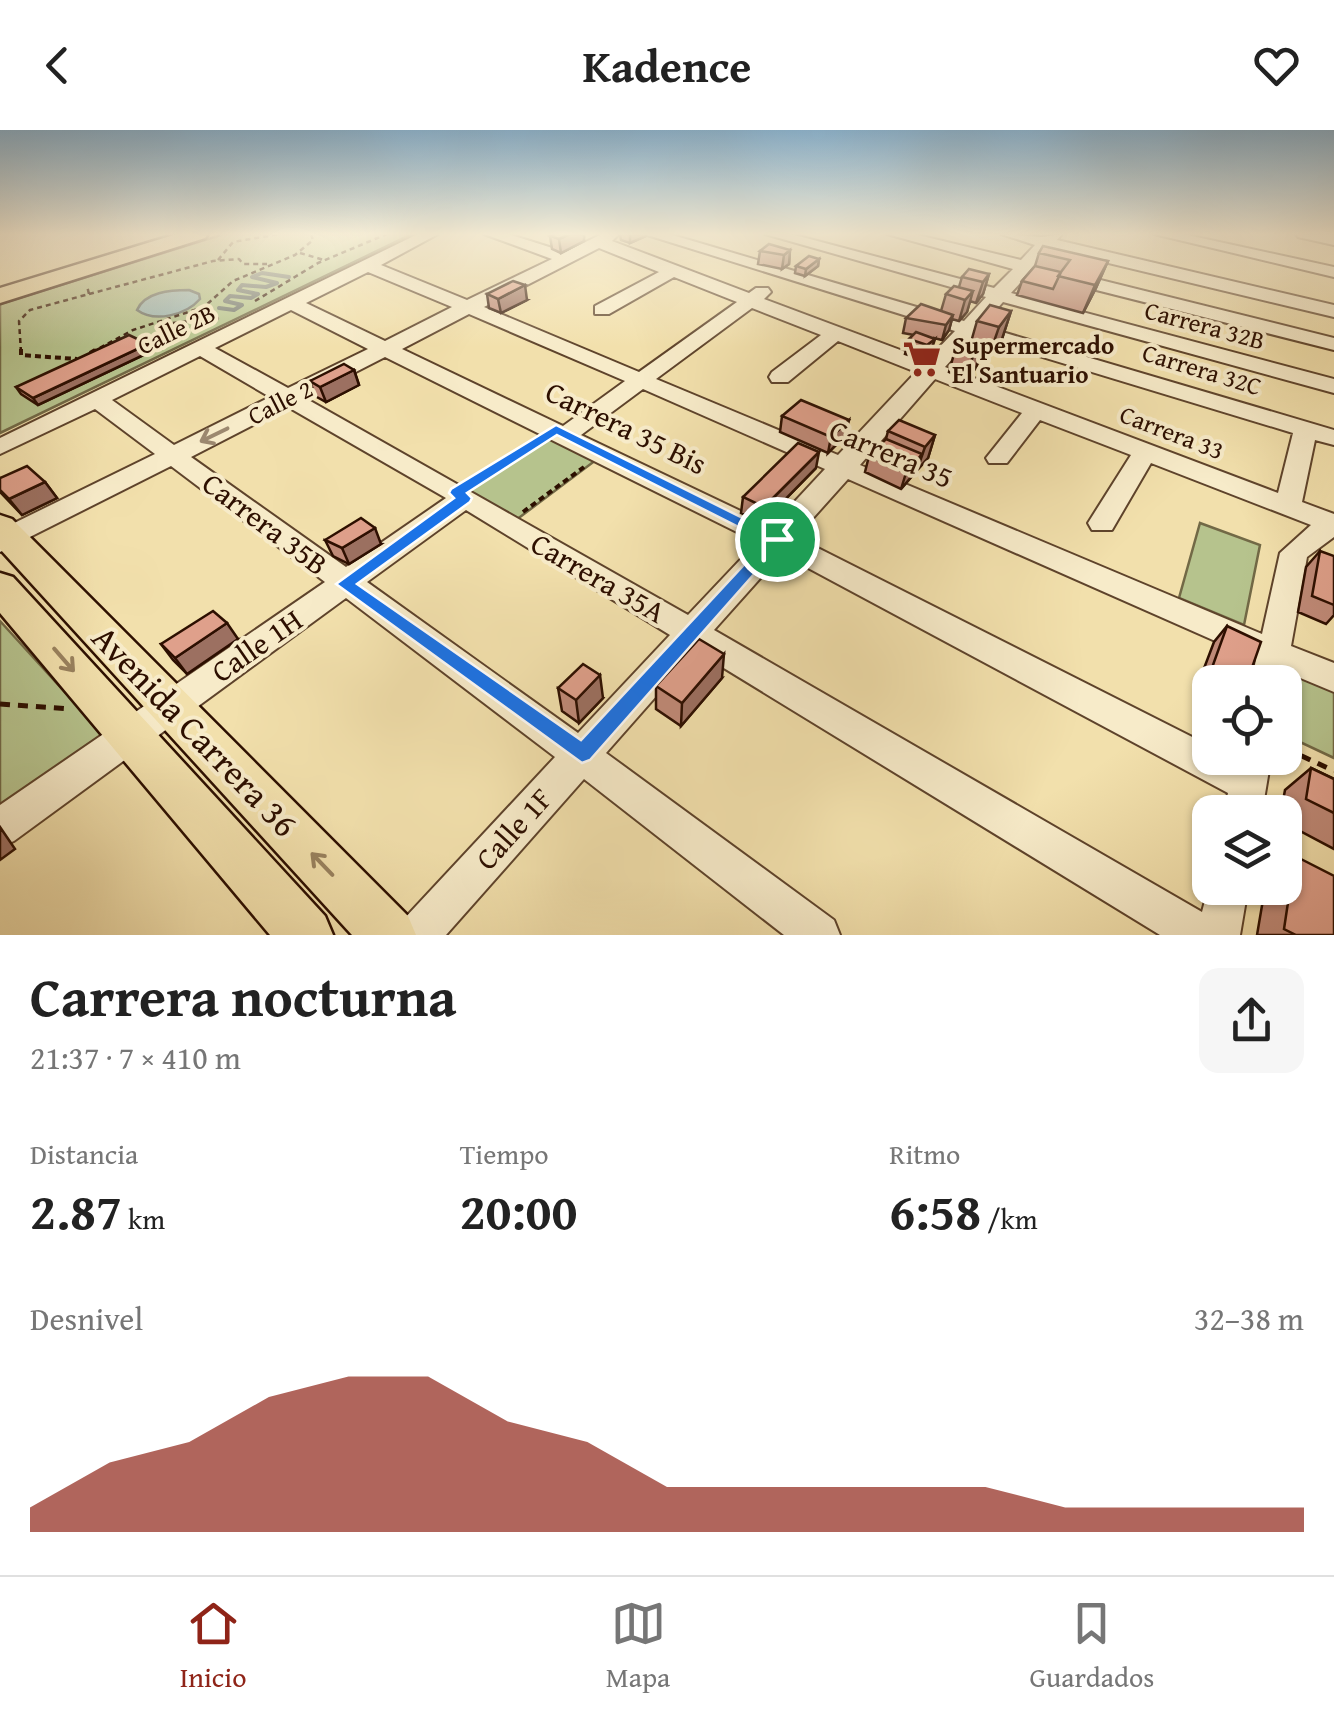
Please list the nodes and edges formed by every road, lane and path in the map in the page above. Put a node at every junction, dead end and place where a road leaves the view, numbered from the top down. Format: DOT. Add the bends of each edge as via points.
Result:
graph roads {
  1 [pos="50,272"];
  2 [pos="78,272"];
  3 [pos="176,272"];
  4 [pos="257,272"];
  5 [pos="306,272"];
  6 [pos="354,272"];
  7 [pos="383,272"];
  8 [pos="540,272"];
  9 [pos="672,272"];
  10 [pos="679,272"];
  11 [pos="778,272"];
  12 [pos="789,272"];
  13 [pos="913,272"];
  14 [pos="1021,272"];
  15 [pos="1044,272"];
  16 [pos="1181,272"];
  17 [pos="786,274"];
  18 [pos="84,277"];
  19 [pos="0,287"];
  20 [pos="89,294"];
  21 [pos="1000,295"];
  22 [pos="0,296"];
  23 [pos="1154,298"];
  24 [pos="753,299"];
  25 [pos="252,302"];
  26 [pos="291,303"];
  27 [pos="470,307"];
  28 [pos="602,310"];
  29 [pos="1334,311"];
  30 [pos="226,316"];
  31 [pos="148,325"];
  32 [pos="970,328"];
  33 [pos="1138,332"];
  34 [pos="836,333"];
  35 [pos="1334,344"];
  36 [pos="200,348"];
  37 [pos="388,348"];
  38 [pos="78,360"];
  39 [pos="87,364"];
  40 [pos="931,370"];
  41 [pos="1116,371"];
  42 [pos="780,377"];
  43 [pos="643,378"];
  44 [pos="1334,386"];
  45 [pos="290,397"];
  46 [pos="96,399"];
  47 [pos="1036,410"];
  48 [pos="1306,429"];
  49 [pos="561,432"];
  50 [pos="1334,438"];
  51 [pos="0,446"];
  52 [pos="604,452"];
  53 [pos="1145,452"];
  54 [pos="173,455"];
  55 [pos="998,458"];
  56 [pos="842,468"];
  57 [pos="460,496"];
  58 [pos="1288,505"];
  59 [pos="1102,523"];
  60 [pos="507,524"];
  61 [pos="1334,525"];
  62 [pos="3,535"];
  63 [pos="777,539"];
  64 [pos="344,584"];
  65 [pos="0,587"];
  66 [pos="693,633"];
  67 [pos="1265,665"];
  68 [pos="1272,665"];
  69 [pos="1302,673"];
  70 [pos="1334,678"];
  71 [pos="0,704"];
  72 [pos="171,706"];
  73 [pos="77,709"];
  74 [pos="130,735"];
  75 [pos="582,754"];
  76 [pos="1302,756"];
  77 [pos="1334,771"];
  78 [pos="1248,784"];
  79 [pos="0,828"];
  80 [pos="1225,905"];
  81 [pos="306,935"];
  82 [pos="389,935"];
  83 [pos="418,935"];
  84 [pos="819,935"];
  85 [pos="1200,935"];
  86 [pos="1219,935"];
  1 -- 19 [label="main road"];
  2 -- 22 [label="main road"];
  3 -- 20 [label="path"];
  4 -- 31 [label="path" via="204,307"];
  5 -- 25 [label="path"];
  6 -- 26 [label="street, Calle 2B"];
  7 -- 27 [label="street, Carrera 35"];
  8 -- 27 [label="street, Calle 2"];
  9 -- 28 [label="street"];
  10 -- 24 [label="street, Carrera 33"];
  11 -- 17 [label="street, Carrera 32C"];
  12 -- 17 [label="street"];
  13 -- 21 [label="street, Carrera 32B"];
  14 -- 21 [label="street, Calle 1F"];
  15 -- 23 [label="street"];
  16 -- 29 [label="street"];
  17 -- 24 [label="street"];
  17 -- 32 [label="street, Carrera 32C"];
  18 -- 20 [label="path"];
  20 -- 38 [label="path" via="23,316 21,355"];
  21 -- 32 [label="street, Calle 1F"];
  21 -- 33 [label="street, Carrera 32B"];
  23 -- 33 [label="street"];
  23 -- 35 [label="street"];
  24 -- 34 [label="street, Carrera 33"];
  24 -- 43 [label="street"];
  26 -- 36 [label="street, Calle 2B"];
  26 -- 37 [label="street, Carrera 35 Bis"];
  27 -- 37 [label="street, Calle 2"];
  27 -- 43 [label="street, Carrera 35"];
  30 -- 31 [label="path"];
  31 -- 38 [label="path"];
  32 -- 40 [label="street, Calle 1F"];
  32 -- 41 [label="street, Carrera 32C"];
  33 -- 41 [label="street"];
  33 -- 44 [label="street, Carrera 32B"];
  34 -- 40 [label="street, Carrera 33"];
  34 -- 42 [label="street"];
  36 -- 45 [label="street, Carrera 35A"];
  36 -- 46 [label="street, Calle 2B"];
  37 -- 45 [label="street, Calle 2"];
  37 -- 49 [label="street, Carrera 35 Bis"];
  38 -- 39 [label="path"];
  40 -- 47 [label="street, Carrera 33"];
  40 -- 56 [label="street, Calle 1F"];
  41 -- 48 [label="street, Carrera 32C"];
  43 -- 49 [label="street"];
  43 -- 56 [label="street, Carrera 35"];
  45 -- 54 [label="street, Calle 2, one-way"];
  45 -- 57 [label="street, Carrera 35A"];
  46 -- 51 [label="street, Calle 2B"];
  46 -- 54 [label="street, Carrera 35B"];
  47 -- 53 [label="street, Carrera 33"];
  47 -- 55 [label="street"];
  48 -- 50 [label="street, Carrera 32C"];
  48 -- 58 [label="street"];
  49 -- 52 [label="street, Carrera 35 Bis"];
  49 -- 57 [label="path"];
  52 -- 60 [label="path"];
  52 -- 63 [label="street, Carrera 35 Bis"];
  53 -- 58 [label="street, Carrera 33"];
  53 -- 59 [label="street"];
  54 -- 62 [label="street, Calle 2"];
  54 -- 64 [label="street, Carrera 35B"];
  56 -- 63 [label="street, Calle 1F"];
  56 -- 67 [label="street, Carrera 35"];
  57 -- 60 [label="street, Carrera 35A"];
  57 -- 64 [label="street, Calle 1H"];
  58 -- 61 [label="street, Carrera 33"];
  60 -- 66 [label="street, Carrera 35A"];
  61 -- 68 [label="street" via="1314,535"];
  62 -- 72 [label="main road, Avenida Carrera 36"];
  63 -- 66 [label="street, Calle 1F"];
  63 -- 78 [label="street, Carrera 35 Bis"];
  64 -- 72 [label="street, Calle 1H"];
  64 -- 75 [label="street, Carrera 35B"];
  65 -- 74 [label="main road, Avenida Carrera 36, one-way"];
  66 -- 75 [label="street, Calle 1F"];
  66 -- 85 [label="street, Carrera 35A"];
  69 -- 70 [label="street, Carrera 35"];
  71 -- 73 [label="path"];
  72 -- 74 [label="street, Calle 1H"];
  82 -- 72 [label="main road, Avenida Carrera 36, one-way"];
  74 -- 79 [label="street, Calle 1H"];
  74 -- 81 [label="main road, Avenida Carrera 36"];
  75 -- 83 [label="street, Calle 1F"];
  75 -- 84 [label="street, Carrera 35B"];
  76 -- 77 [label="path"];
  80 -- 86 [label="street"];
}
